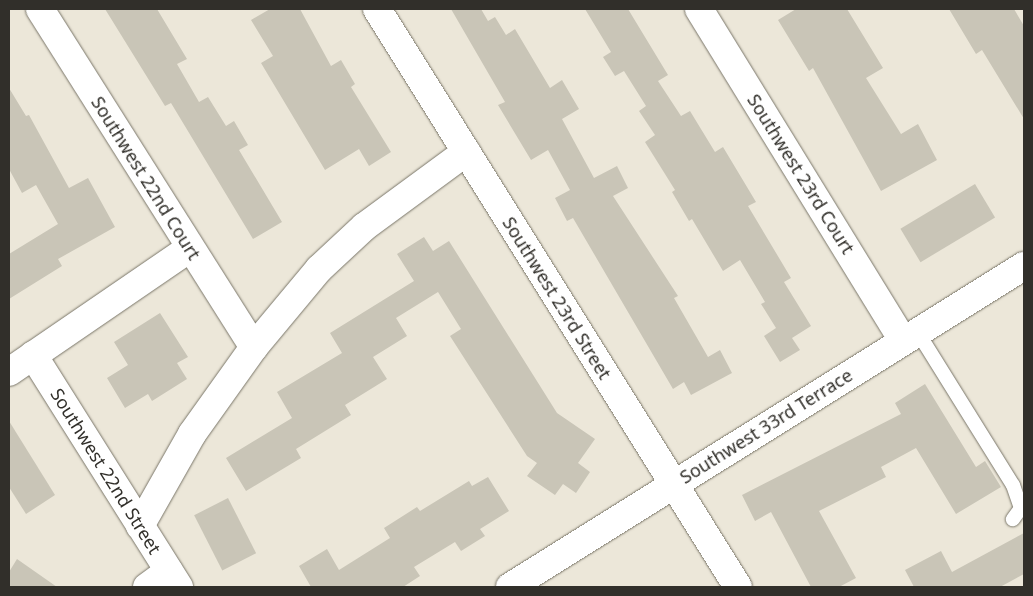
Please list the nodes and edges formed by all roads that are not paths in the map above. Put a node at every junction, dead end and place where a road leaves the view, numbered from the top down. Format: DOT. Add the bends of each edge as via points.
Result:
graph roads {
  1 [pos="40,9"];
  2 [pos="377,9"];
  3 [pos="699,9"];
  4 [pos="466,152"];
  5 [pos="190,248"];
  6 [pos="1024,266"];
  7 [pos="910,336"];
  8 [pos="254,347"];
  9 [pos="33,355"];
  10 [pos="9,372"];
  11 [pos="672,485"];
  12 [pos="1013,519"];
  13 [pos="140,526"];
  14 [pos="174,579"];
  15 [pos="147,587"];
  16 [pos="510,587"];
  17 [pos="738,587"];
  1 -- 5 [label="street, Southwest 22nd Court"];
  2 -- 4 [label="street, Southwest 23rd Street"];
  3 -- 7 [label="street, Southwest 23rd Court"];
  4 -- 8 [label="street" via="364,227 319,269"];
  4 -- 11 [label="street, Southwest 23rd Street"];
  5 -- 8 [label="street, Southwest 22nd Court"];
  5 -- 9 [label="street"];
  6 -- 7 [label="street, Southwest 33rd Terrace"];
  7 -- 11 [label="street, Southwest 33rd Terrace"];
  7 -- 12 [label="lane" via="1013,485 1021,508"];
  8 -- 13 [label="street" via="192,434"];
  9 -- 10 [label="street"];
  9 -- 13 [label="street, Southwest 22nd Street"];
  11 -- 16 [label="street, Southwest 33rd Terrace"];
  11 -- 17 [label="street, Southwest 23rd Street"];
  13 -- 14 [label="street, Southwest 22nd Street"];
  14 -- 15 [label="street"];
}
